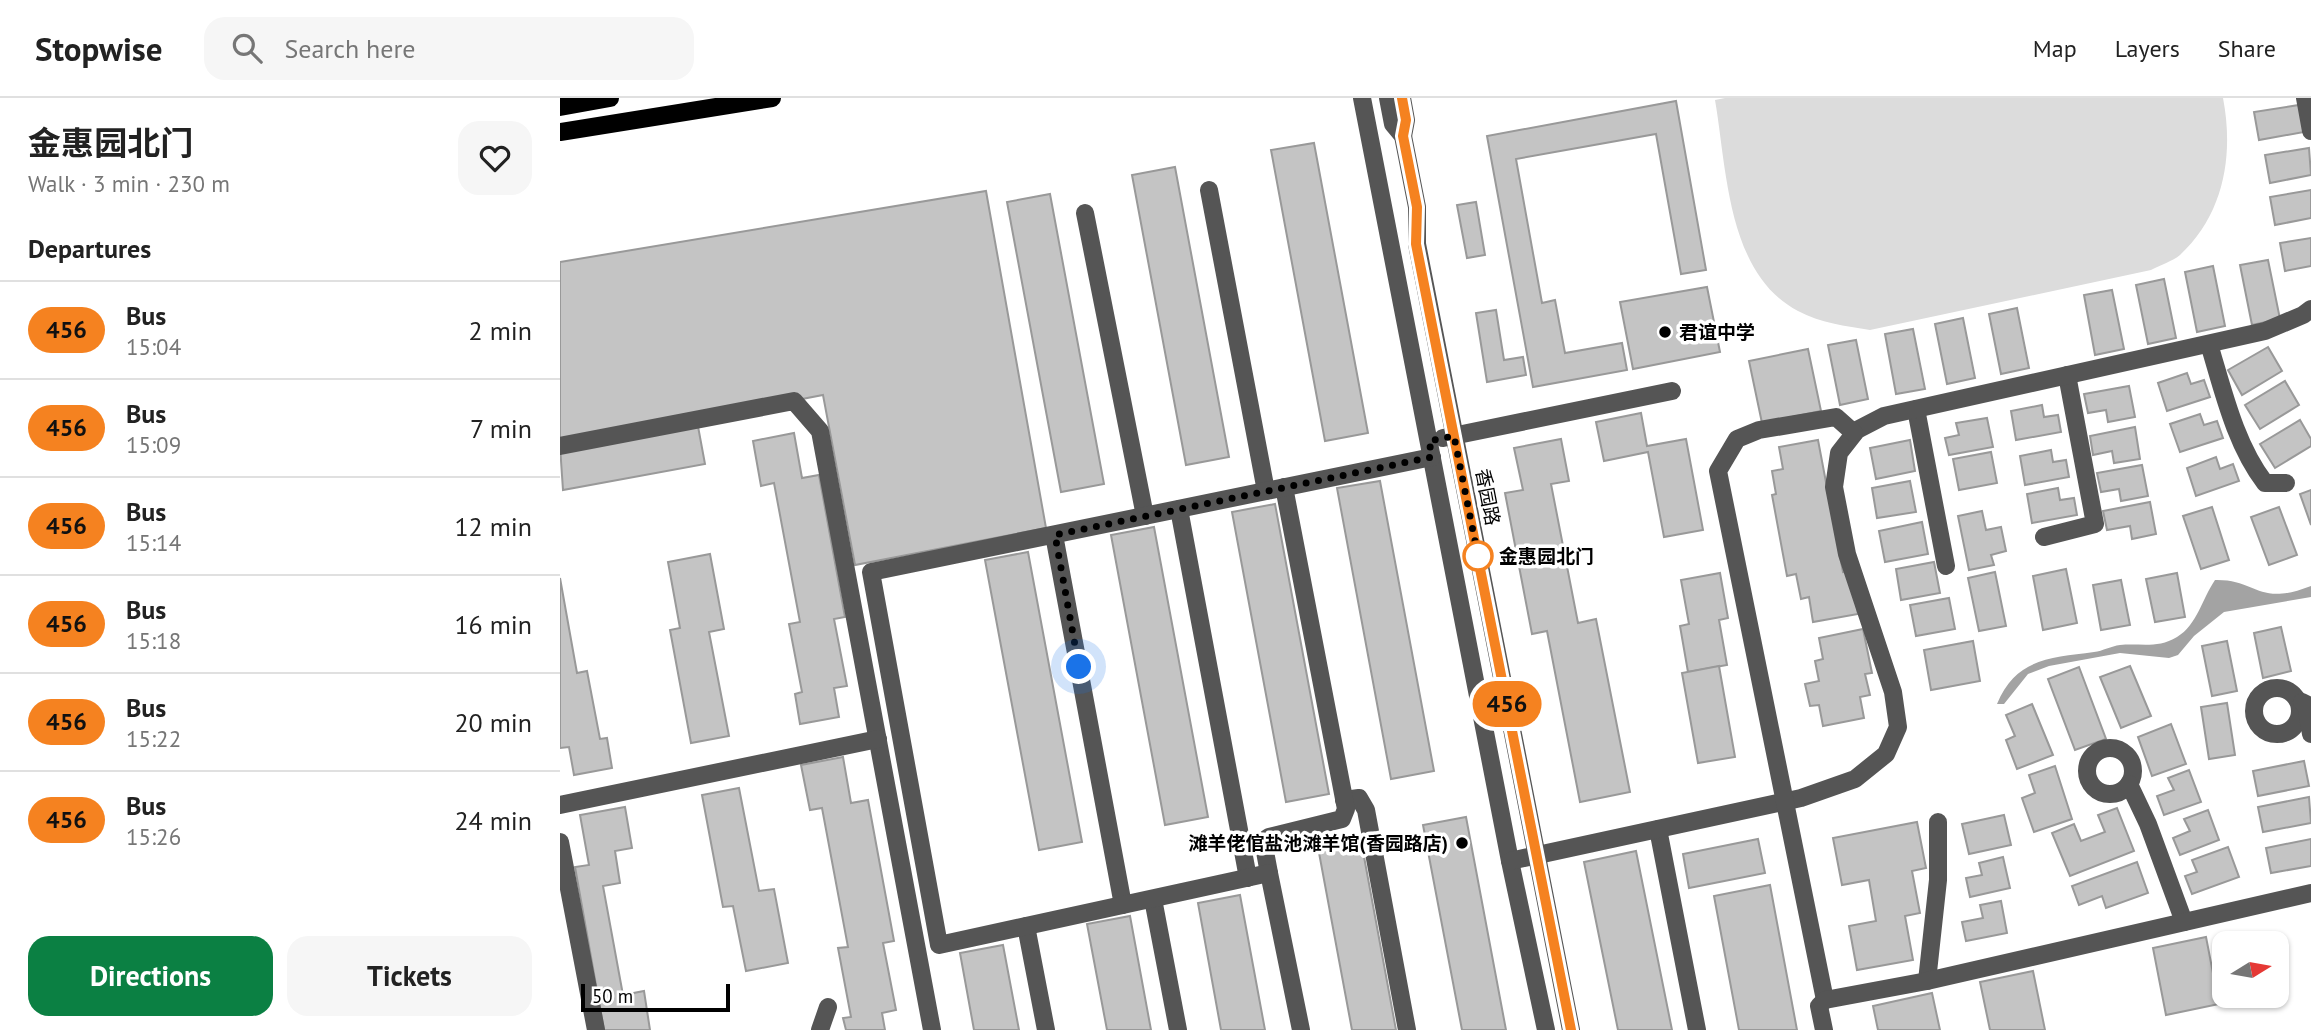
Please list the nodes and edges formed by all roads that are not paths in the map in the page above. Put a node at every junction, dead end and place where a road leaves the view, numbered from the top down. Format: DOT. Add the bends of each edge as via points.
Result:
graph roads {
  1 [pos="610,98"];
  2 [pos="772,98"];
  3 [pos="1362,98"];
  4 [pos="1388,98"];
  5 [pos="1402,98"];
  6 [pos="2305,98"];
  7 [pos="560,107"];
  8 [pos="2311,131"];
  9 [pos="560,132"];
  10 [pos="1403,136"];
  11 [pos="1209,190"];
  12 [pos="1085,213"];
  13 [pos="2311,309"];
  14 [pos="2209,344"];
  15 [pos="2067,375"];
  16 [pos="1672,391"];
  17 [pos="1916,409"];
  18 [pos="1854,433"];
  19 [pos="1454,436"];
  20 [pos="560,446"];
  21 [pos="1430,449"];
  22 [pos="2287,483"];
  23 [pos="1284,487"];
  24 [pos="1266,491"];
  25 [pos="1179,509"];
  26 [pos="1145,516"];
  27 [pos="1055,535"];
  28 [pos="2044,537"];
  29 [pos="1946,566"];
  30 [pos="2296,699"];
  31 [pos="2311,734"];
  32 [pos="878,739"];
  33 [pos="2129,784"];
  34 [pos="1344,800"];
  35 [pos="1787,802"];
  36 [pos="560,805"];
  37 [pos="1938,822"];
  38 [pos="1658,829"];
  39 [pos="560,842"];
  40 [pos="1510,860"];
  41 [pos="1269,873"];
  42 [pos="1248,878"];
  43 [pos="2311,893"];
  44 [pos="1153,899"];
  45 [pos="1123,905"];
  46 [pos="2184,922"];
  47 [pos="1026,926"];
  48 [pos="1927,981"];
  49 [pos="1825,1000"];
  50 [pos="828,1007"];
  51 [pos="596,1030"];
  52 [pos="820,1030"];
  53 [pos="932,1030"];
  54 [pos="1046,1030"];
  55 [pos="1178,1030"];
  56 [pos="1301,1030"];
  57 [pos="1407,1030"];
  58 [pos="1546,1030"];
  59 [pos="1571,1030"];
  60 [pos="1696,1030"];
  61 [pos="1824,1030"];
  1 -- 7 [label="main road"];
  2 -- 9 [label="main road"];
  3 -- 21 [label="street"];
  4 -- 10 [label="street, 香园路" via="1393,124"];
  5 -- 10 [label="street"];
  6 -- 8 [label="street"];
  10 -- 19 [label="street, 香园路" via="1417,207 1416,244"];
  11 -- 24 [label="street"];
  12 -- 26 [label="street"];
  13 -- 14 [label="street" via="2265,331"];
  14 -- 15 [label="street"];
  14 -- 22 [label="street" via="2253,468 2265,483"];
  15 -- 17 [label="street"];
  15 -- 28 [label="street" via="2095,524"];
  16 -- 19 [label="street"];
  17 -- 18 [label="street" via="1884,416"];
  17 -- 29 [label="street"];
  18 -- 35 [label="street" via="1839,453 1835,487 1847,554 1893,692 1898,727 1886,754 1855,779"];
  18 -- 35 [label="street" via="1836,416 1759,430 1737,439 1718,471"];
  19 -- 21 [label="street"];
  19 -- 59 [label="street, 香园路"];
  20 -- 32 [label="street" via="794,401 820,431"];
  21 -- 23 [label="street"];
  21 -- 40 [label="street"];
  23 -- 24 [label="street"];
  23 -- 34 [label="street"];
  24 -- 25 [label="street"];
  25 -- 26 [label="street"];
  25 -- 42 [label="street"];
  26 -- 27 [label="street"];
  27 -- 45 [label="street"];
  27 -- 47 [label="street" via="871,572 939,945"];
  30 -- 31 [label="street" via="2306,704"];
  32 -- 36 [label="street"];
  32 -- 53 [label="street"];
  33 -- 46 [label="street"];
  34 -- 41 [label="street" via="1342,819 1263,841"];
  34 -- 57 [label="street" via="1359,798 1366,810"];
  35 -- 38 [label="street"];
  35 -- 49 [label="street"];
  37 -- 48 [label="street" via="1938,880"];
  38 -- 40 [label="street"];
  38 -- 60 [label="street"];
  39 -- 51 [label="street"];
  40 -- 58 [label="street"];
  41 -- 42 [label="street"];
  41 -- 56 [label="street"];
  42 -- 44 [label="street"];
  43 -- 46 [label="street"];
  44 -- 45 [label="street"];
  44 -- 55 [label="street"];
  45 -- 47 [label="street"];
  46 -- 48 [label="street"];
  47 -- 54 [label="street"];
  48 -- 49 [label="street"];
  49 -- 61 [label="street" via="1819,1006"];
  50 -- 52 [label="street"];
}
